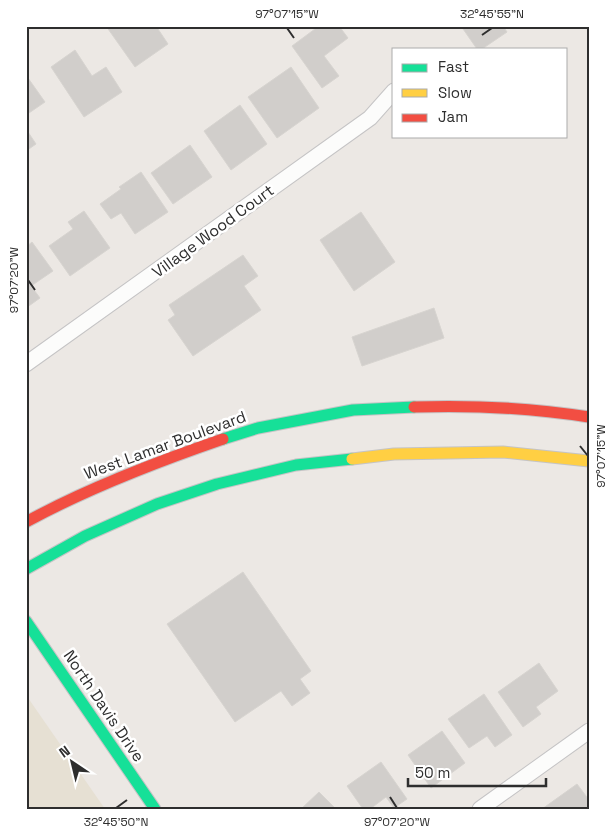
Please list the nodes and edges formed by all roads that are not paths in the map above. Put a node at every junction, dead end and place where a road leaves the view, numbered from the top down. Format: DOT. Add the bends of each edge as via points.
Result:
graph roads {
  1 [pos="392,93"];
  2 [pos="26,364"];
  3 [pos="589,417"];
  4 [pos="589,461"];
  5 [pos="26,522"];
  6 [pos="26,570"];
  7 [pos="26,621"];
  8 [pos="589,732"];
  9 [pos="155,809"];
  10 [pos="480,809"];
  1 -- 2 [label="street, Village Wood Court" via="370,118"];
  3 -- 5 [label="main road, West Lamar Boulevard" via="544,410 440,406 353,410 258,428 194,449 68,499"];
  4 -- 6 [label="main road" via="503,452 394,454 296,466 217,484 157,504 85,536"];
  7 -- 9 [label="main road, North Davis Drive"];
  8 -- 10 [label="street"];
}
